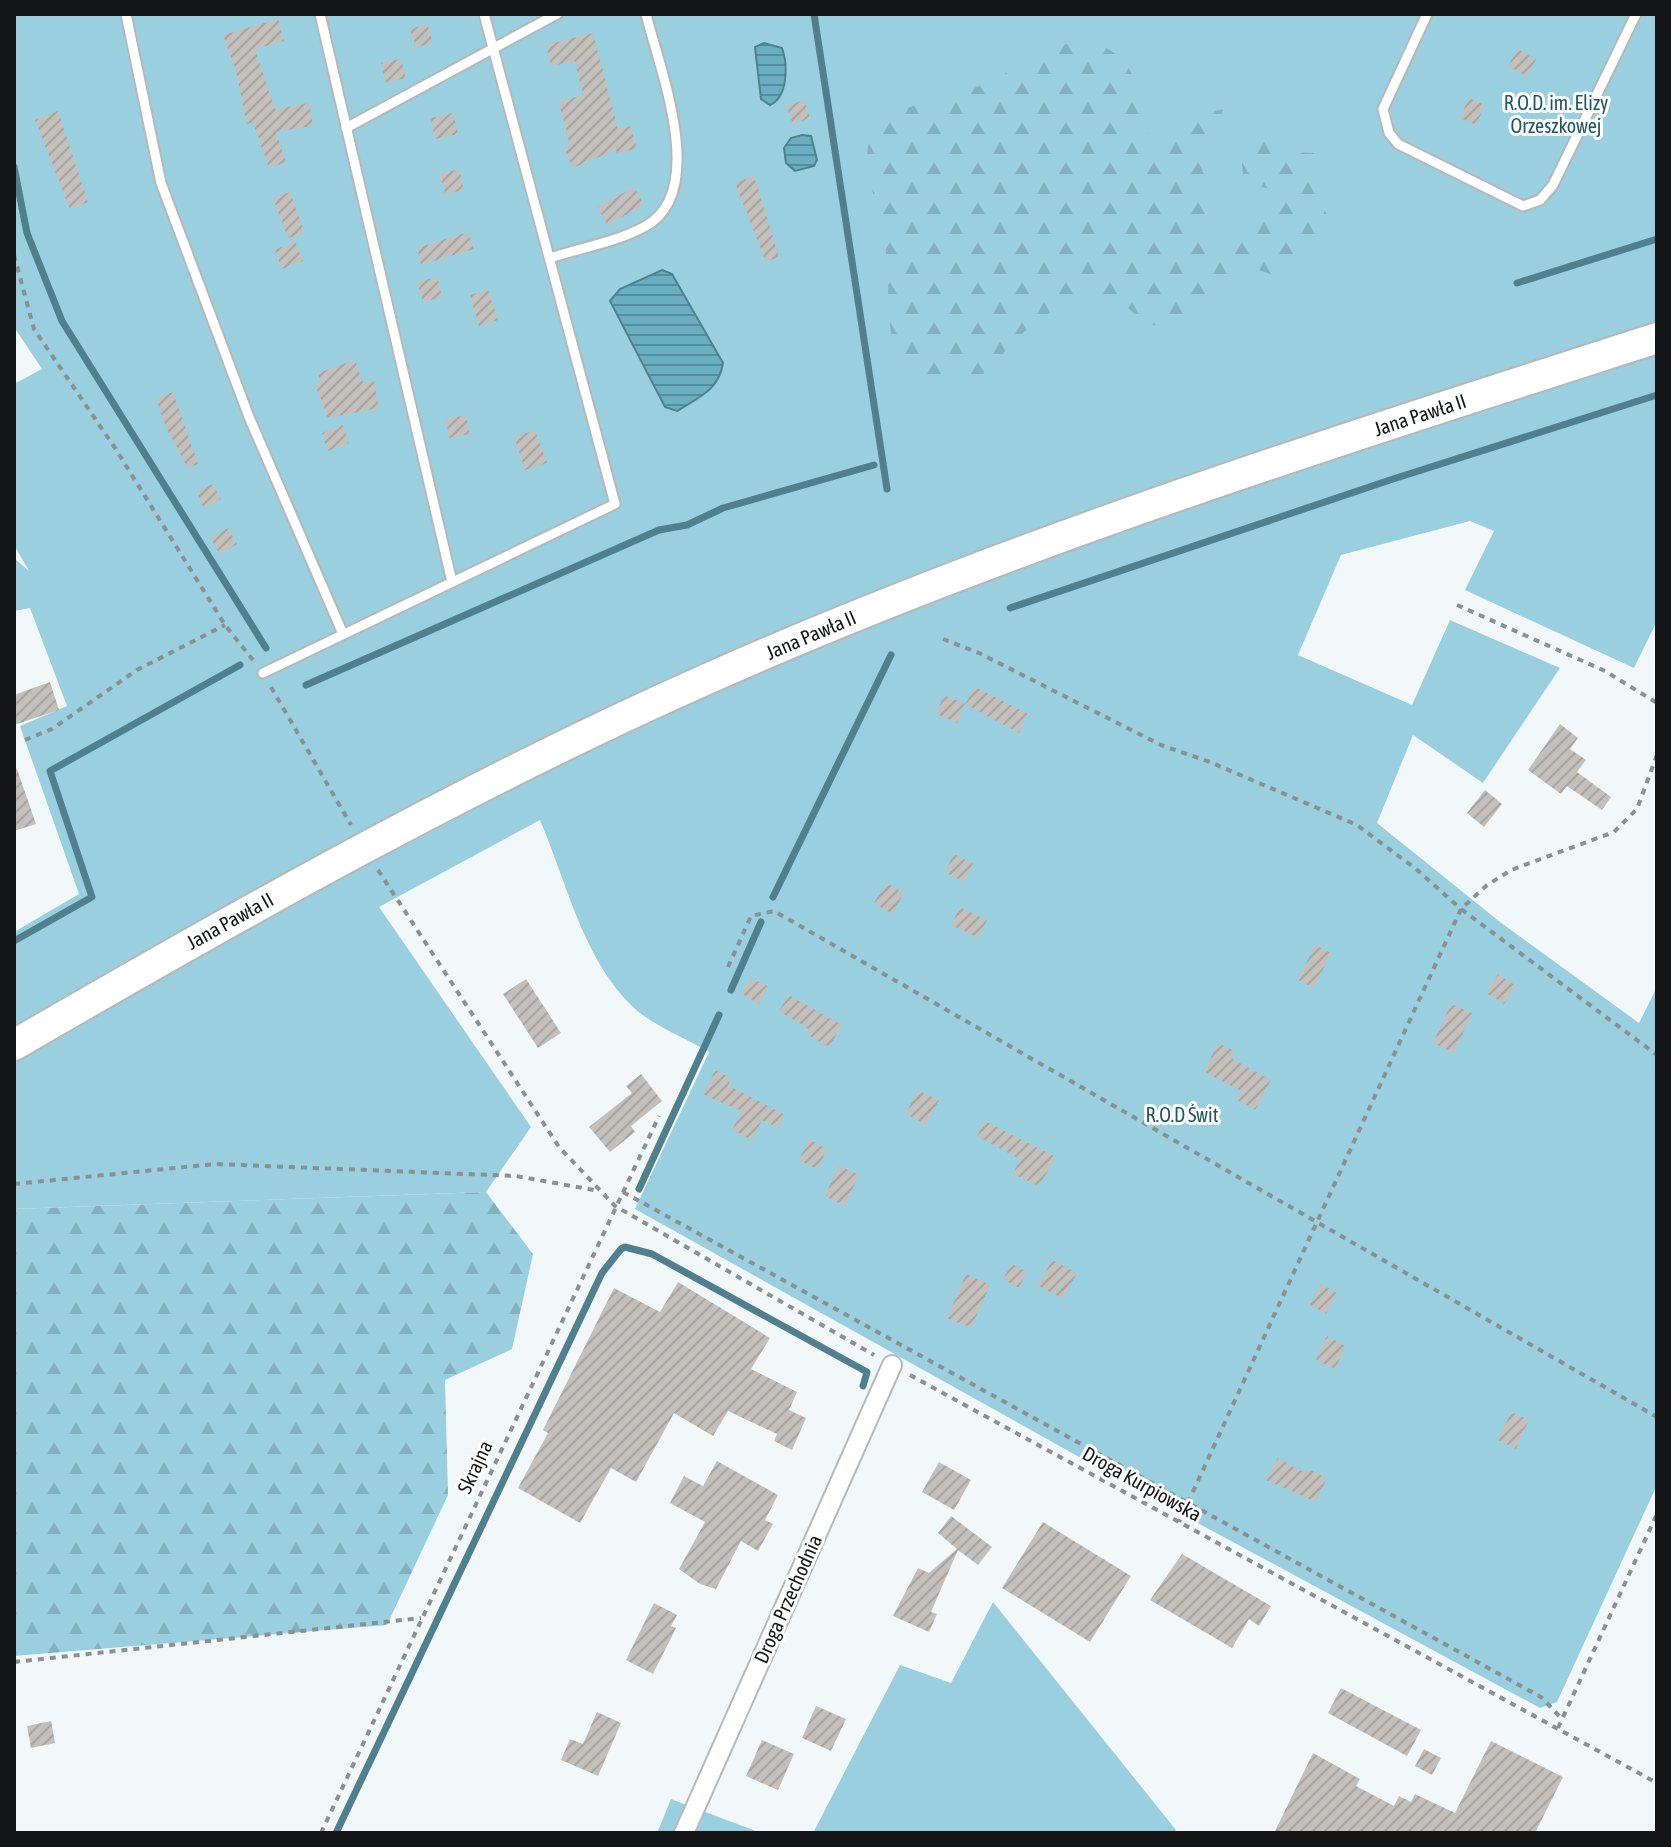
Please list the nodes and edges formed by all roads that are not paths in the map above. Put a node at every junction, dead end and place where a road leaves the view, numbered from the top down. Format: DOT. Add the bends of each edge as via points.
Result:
graph roads {
  1 [pos="126,14"];
  2 [pos="320,14"];
  3 [pos="484,14"];
  4 [pos="557,14"];
  5 [pos="646,14"];
  6 [pos="1427,14"];
  7 [pos="1636,14"];
  8 [pos="493,46"];
  9 [pos="346,128"];
  10 [pos="550,258"];
  11 [pos="1657,338"];
  12 [pos="452,582"];
  13 [pos="343,634"];
  14 [pos="263,673"];
  15 [pos="14,1045"];
  16 [pos="892,1365"];
  17 [pos="684,1833"];
  1 -- 13 [label="lane" via="161,183 249,417"];
  2 -- 9 [label="lane"];
  3 -- 8 [label="lane"];
  4 -- 8 [label="lane"];
  5 -- 10 [label="lane" via="678,142 678,175 665,209 645,227"];
  6 -- 7 [label="lane" via="1383,109 1389,133 1398,144 1523,206 1540,200 1553,185"];
  8 -- 9 [label="lane"];
  8 -- 10 [label="lane"];
  9 -- 12 [label="lane"];
  10 -- 12 [label="lane" via="615,504"];
  11 -- 15 [label="main road, Jana Pawła II" via="1120,515 942,581 719,674 312,875"];
  12 -- 13 [label="lane"];
  13 -- 14 [label="lane"];
  16 -- 17 [label="street, Droga Przechodnia"];
}
